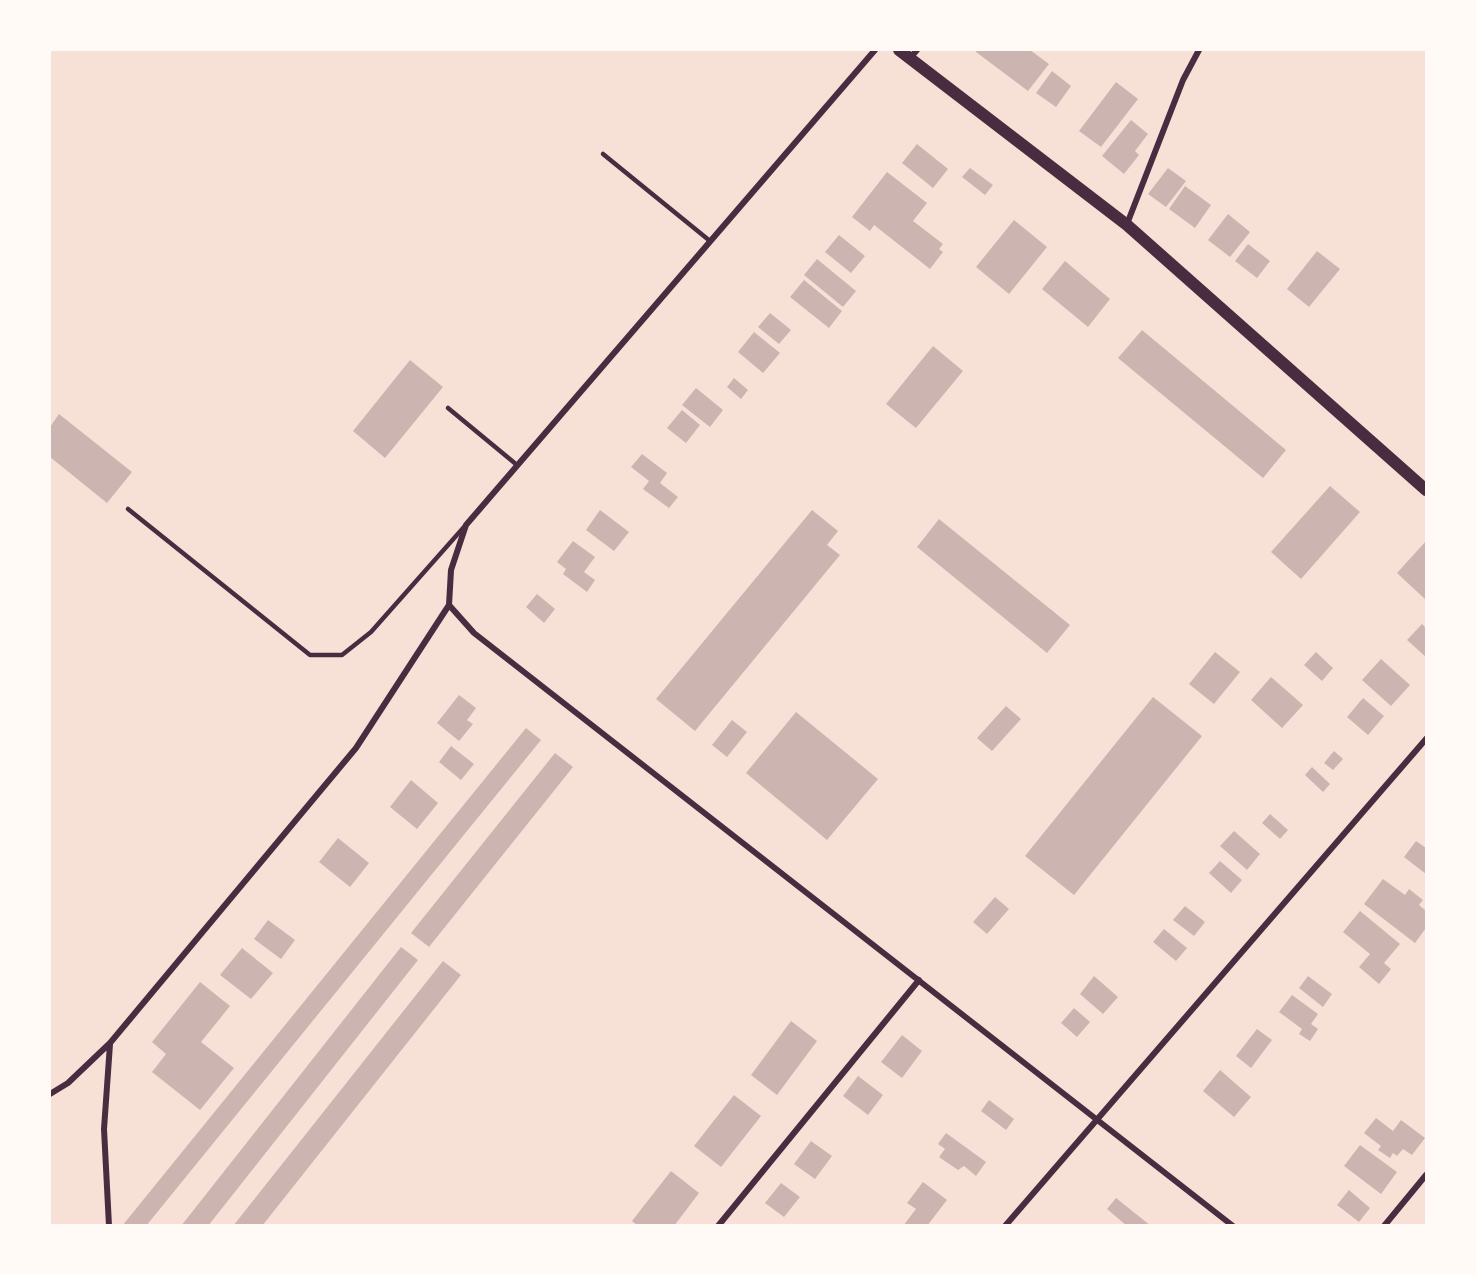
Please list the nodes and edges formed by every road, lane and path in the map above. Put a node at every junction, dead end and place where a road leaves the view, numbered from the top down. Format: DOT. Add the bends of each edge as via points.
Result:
graph roads {
  1 [pos="874,50"];
  2 [pos="899,50"];
  3 [pos="1199,50"];
  4 [pos="913,54"];
  5 [pos="603,154"];
  6 [pos="1127,225"];
  7 [pos="710,241"];
  8 [pos="448,408"];
  9 [pos="517,465"];
  10 [pos="1426,490"];
  11 [pos="128,509"];
  12 [pos="466,525"];
  13 [pos="449,605"];
  14 [pos="1426,739"];
  15 [pos="919,980"];
  16 [pos="110,1043"];
  17 [pos="50,1095"];
  18 [pos="1097,1118"];
  19 [pos="1426,1175"];
  20 [pos="109,1226"];
  21 [pos="718,1226"];
  22 [pos="1005,1226"];
  23 [pos="1233,1226"];
  24 [pos="1384,1226"];
  1 -- 7 [label="street"];
  2 -- 4 [label="main road"];
  3 -- 6 [label="street" via="1183,80"];
  4 -- 6 [label="main road"];
  5 -- 7 [label="lane"];
  6 -- 10 [label="main road"];
  7 -- 9 [label="street"];
  8 -- 9 [label="lane"];
  9 -- 12 [label="street"];
  11 -- 12 [label="lane" via="310,655 342,655 371,633"];
  12 -- 13 [label="street" via="452,570"];
  13 -- 15 [label="street" via="474,633"];
  13 -- 16 [label="street" via="356,748"];
  14 -- 18 [label="street"];
  15 -- 18 [label="street"];
  15 -- 21 [label="street"];
  16 -- 17 [label="street"];
  16 -- 20 [label="street" via="104,1129"];
  18 -- 22 [label="street"];
  18 -- 23 [label="street"];
  19 -- 24 [label="street"];
}
